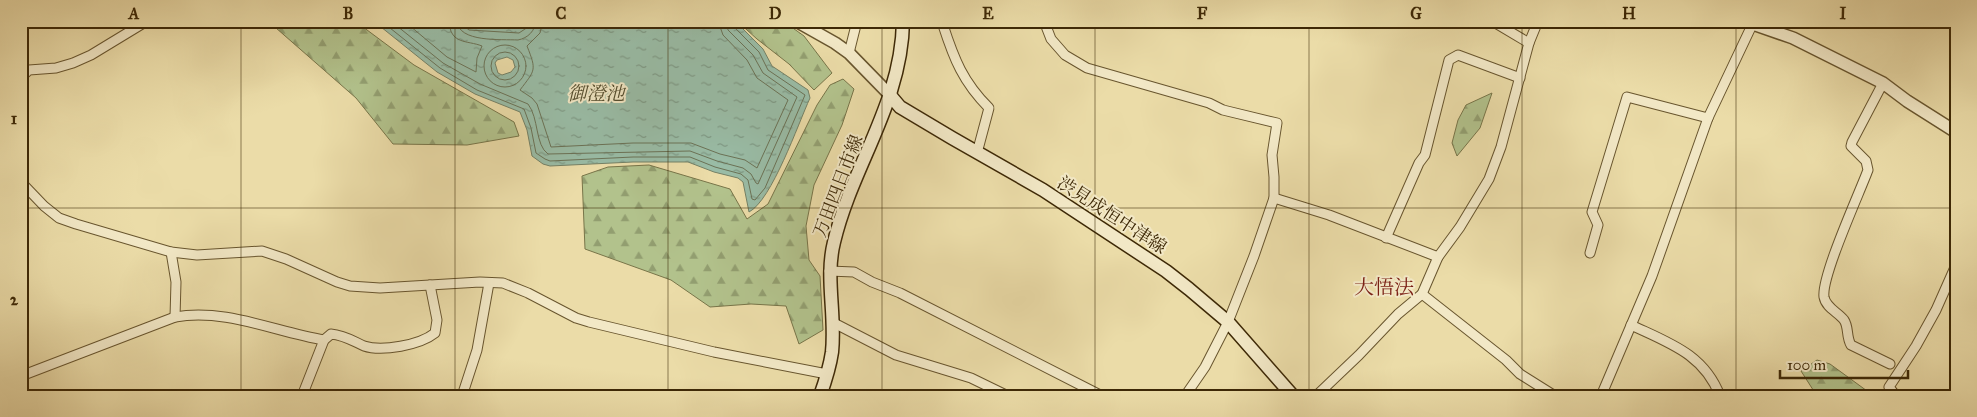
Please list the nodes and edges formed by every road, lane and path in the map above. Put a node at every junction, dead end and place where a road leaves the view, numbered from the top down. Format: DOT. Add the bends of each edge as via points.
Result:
graph roads {
  1 [pos="148,21"];
  2 [pos="796,21"];
  3 [pos="857,21"];
  4 [pos="903,21"];
  5 [pos="946,21"];
  6 [pos="1044,21"];
  7 [pos="1492,21"];
  8 [pos="1538,21"];
  9 [pos="1748,22"];
  10 [pos="1530,43"];
  11 [pos="849,53"];
  12 [pos="25,68"];
  13 [pos="21,78"];
  14 [pos="1520,78"];
  15 [pos="1883,83"];
  16 [pos="889,94"];
  17 [pos="1708,118"];
  18 [pos="1956,132"];
  19 [pos="977,153"];
  20 [pos="21,182"];
  21 [pos="1274,198"];
  22 [pos="1386,238"];
  23 [pos="171,252"];
  24 [pos="1590,252"];
  25 [pos="1438,258"];
  26 [pos="1956,265"];
  27 [pos="830,271"];
  28 [pos="489,282"];
  29 [pos="430,285"];
  30 [pos="1422,294"];
  31 [pos="175,317"];
  32 [pos="832,322"];
  33 [pos="1228,322"];
  34 [pos="1631,325"];
  35 [pos="324,340"];
  36 [pos="1890,364"];
  37 [pos="827,374"];
  38 [pos="21,376"];
  39 [pos="302,396"];
  40 [pos="462,396"];
  41 [pos="820,396"];
  42 [pos="1008,396"];
  43 [pos="1102,396"];
  44 [pos="1184,396"];
  45 [pos="1292,396"];
  46 [pos="1316,396"];
  47 [pos="1555,396"];
  48 [pos="1601,396"];
  49 [pos="1720,396"];
  50 [pos="1896,396"];
  1 -- 12 [label="street" via="73,62 56,68"];
  2 -- 11 [label="street"];
  3 -- 11 [label="street"];
  4 -- 16 [label="main road, 万田四日市線" via="899,63"];
  5 -- 19 [label="street" via="943,25 964,79 989,108"];
  6 -- 21 [label="street" via="1051,39 1065,55 1086,68 1209,103 1223,110 1277,122 1272,155"];
  7 -- 10 [label="street"];
  8 -- 10 [label="street"];
  9 -- 15 [label="street" via="1793,38"];
  9 -- 17 [label="street"];
  10 -- 14 [label="street"];
  11 -- 16 [label="street"];
  12 -- 13 [label="street"];
  14 -- 22 [label="street" via="1458,55 1450,60 1425,155"];
  14 -- 25 [label="street" via="1489,179"];
  15 -- 18 [label="street"];
  15 -- 36 [label="street" via="1852,142 1851,146 1866,161 1868,170 1824,285 1824,298 1844,321 1851,345"];
  16 -- 19 [label="main road, 渋見成恒中津線" via="900,106"];
  16 -- 27 [label="main road, 万田四日市線" via="882,120 838,227"];
  17 -- 24 [label="street" via="1627,97 1592,212 1598,225"];
  17 -- 34 [label="street" via="1652,276"];
  19 -- 33 [label="main road, 渋見成恒中津線" via="1043,190 1166,271"];
  20 -- 23 [label="street" via="59,218"];
  21 -- 22 [label="street"];
  21 -- 33 [label="street"];
  22 -- 25 [label="street"];
  23 -- 29 [label="street" via="197,255 262,250 350,286"];
  23 -- 31 [label="street" via="176,282"];
  25 -- 30 [label="street"];
  26 -- 50 [label="street" via="1936,310 1889,387"];
  27 -- 32 [label="main road, 万田四日市線"];
  27 -- 43 [label="street" via="854,272 900,293"];
  28 -- 29 [label="street"];
  28 -- 37 [label="street" via="516,287 589,322 714,352"];
  28 -- 40 [label="street" via="477,350"];
  29 -- 35 [label="street" via="438,327 431,337 386,349 365,346 339,334 331,334"];
  30 -- 46 [label="street"];
  30 -- 47 [label="street" via="1520,374"];
  31 -- 35 [label="street" via="192,314 219,316"];
  31 -- 38 [label="street"];
  32 -- 37 [label="main road, 万田四日市線" via="832,352"];
  32 -- 42 [label="street" via="896,355 970,378"];
  33 -- 44 [label="street" via="1205,367"];
  33 -- 45 [label="main road, 渋見成恒中津線"];
  34 -- 48 [label="street"];
  34 -- 49 [label="street" via="1697,360 1711,376"];
  35 -- 39 [label="street"];
  37 -- 41 [label="main road, 万田四日市線"];
}
